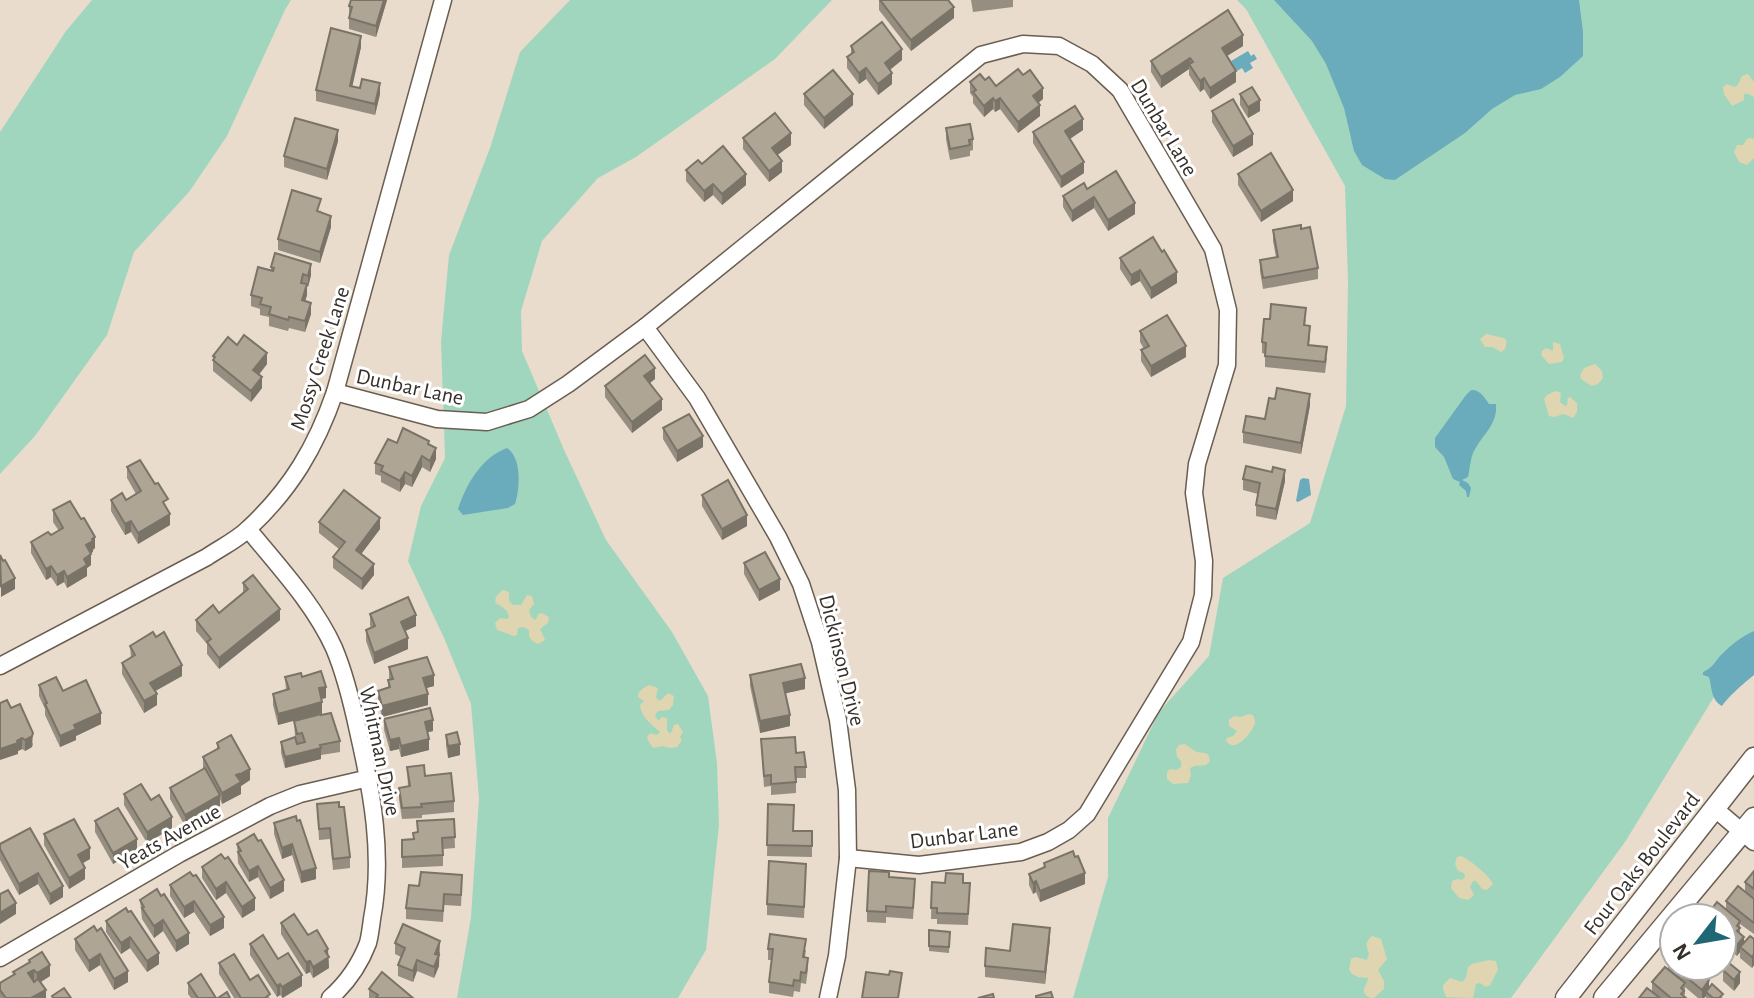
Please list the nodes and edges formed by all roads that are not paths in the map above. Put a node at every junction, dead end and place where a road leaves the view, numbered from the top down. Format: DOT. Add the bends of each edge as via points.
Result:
graph roads {
  1 [pos="443,0"];
  2 [pos="645,327"];
  3 [pos="335,392"];
  4 [pos="248,529"];
  5 [pos="0,666"];
  6 [pos="1754,758"];
  7 [pos="369,778"];
  8 [pos="1714,808"];
  9 [pos="1750,831"];
  10 [pos="848,858"];
  11 [pos="0,958"];
  12 [pos="330,998"];
  13 [pos="828,998"];
  14 [pos="1566,998"];
  15 [pos="1604,998"];
  1 -- 3 [label="street, Mossy Creek Lane"];
  2 -- 3 [label="street, Dunbar Lane" via="547,399 487,422 437,419"];
  2 -- 10 [label="street, Dickinson Drive" via="697,398 801,584 838,720"];
  2 -- 10 [label="street, Dunbar Lane" via="981,55 1023,44 1059,46 1092,64 1120,90 1213,249 1228,310 1227,365 1197,464 1194,493 1203,595 1191,642 1087,814 1069,830 1021,852 927,864"];
  3 -- 4 [label="street, Mossy Creek Lane" via="304,463"];
  4 -- 5 [label="street, Mossy Creek Lane" via="207,557"];
  4 -- 7 [label="street, Whitman Drive" via="315,614 334,650"];
  6 -- 8 [label="street, Four Oaks Boulevard"];
  7 -- 11 [label="street, Yeats Avenue" via="270,806"];
  7 -- 12 [label="street, Whitman Drive" via="377,846 376,902 368,942 342,988"];
  8 -- 9 [label="street"];
  8 -- 14 [label="street, Four Oaks Boulevard"];
  9 -- 15 [label="street"];
  10 -- 13 [label="street, Dickinson Drive"];
}
